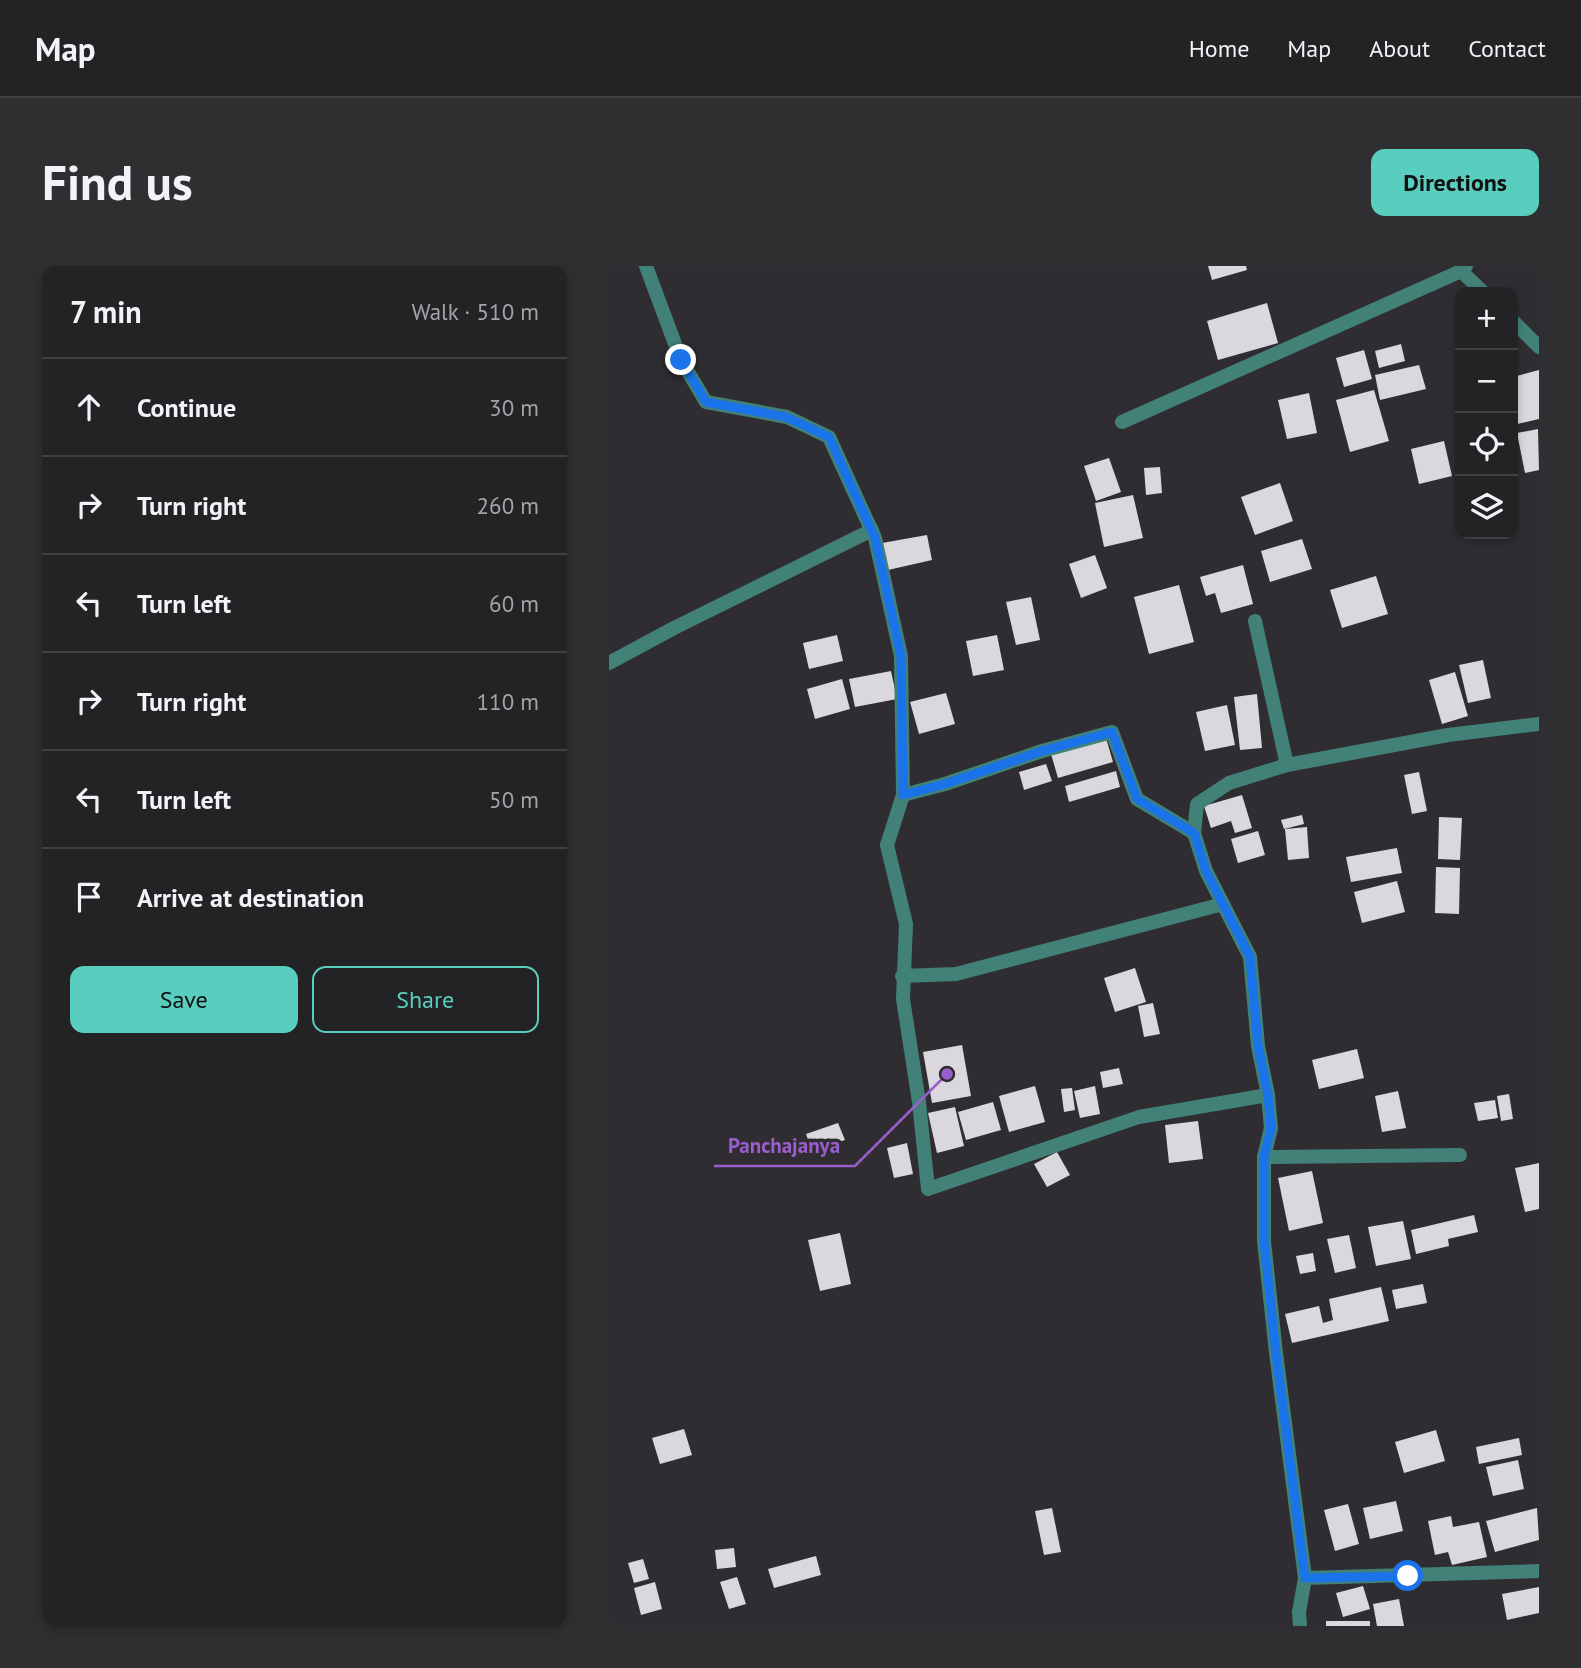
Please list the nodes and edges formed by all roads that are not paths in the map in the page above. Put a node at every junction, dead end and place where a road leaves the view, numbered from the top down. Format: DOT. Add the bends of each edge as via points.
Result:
graph roads {
  1 [pos="646,266"];
  2 [pos="1464,269"];
  3 [pos="1479,287"];
  4 [pos="1518,326"];
  5 [pos="1539,347"];
  6 [pos="1122,422"];
  7 [pos="872,530"];
  8 [pos="1255,621"];
  9 [pos="609,663"];
  10 [pos="1539,724"];
  11 [pos="1287,765"];
  12 [pos="903,795"];
  13 [pos="1194,833"];
  14 [pos="1223,904"];
  15 [pos="902,976"];
  16 [pos="1268,1095"];
  17 [pos="1461,1155"];
  18 [pos="1264,1157"];
  19 [pos="1539,1571"];
  20 [pos="1305,1578"];
  21 [pos="1300,1626"];
  1 -- 7 [label="street" via="681,360 706,402 786,417 829,437"];
  2 -- 3 [label="street"];
  2 -- 6 [label="street"];
  4 -- 5 [label="street"];
  7 -- 9 [label="street"];
  7 -- 12 [label="street" via="901,656"];
  8 -- 11 [label="street"];
  10 -- 11 [label="street" via="1448,735"];
  11 -- 13 [label="street" via="1229,783 1197,804"];
  12 -- 13 [label="street" via="1112,732 1137,799"];
  12 -- 15 [label="street" via="887,845 906,924"];
  13 -- 14 [label="street"];
  14 -- 15 [label="street" via="956,974"];
  14 -- 16 [label="street" via="1250,957 1258,1046"];
  15 -- 16 [label="street" via="928,1189 1139,1117"];
  16 -- 18 [label="street" via="1271,1128"];
  17 -- 18 [label="street"];
  18 -- 20 [label="street" via="1264,1241"];
  19 -- 20 [label="street"];
  20 -- 21 [label="street"];
}
